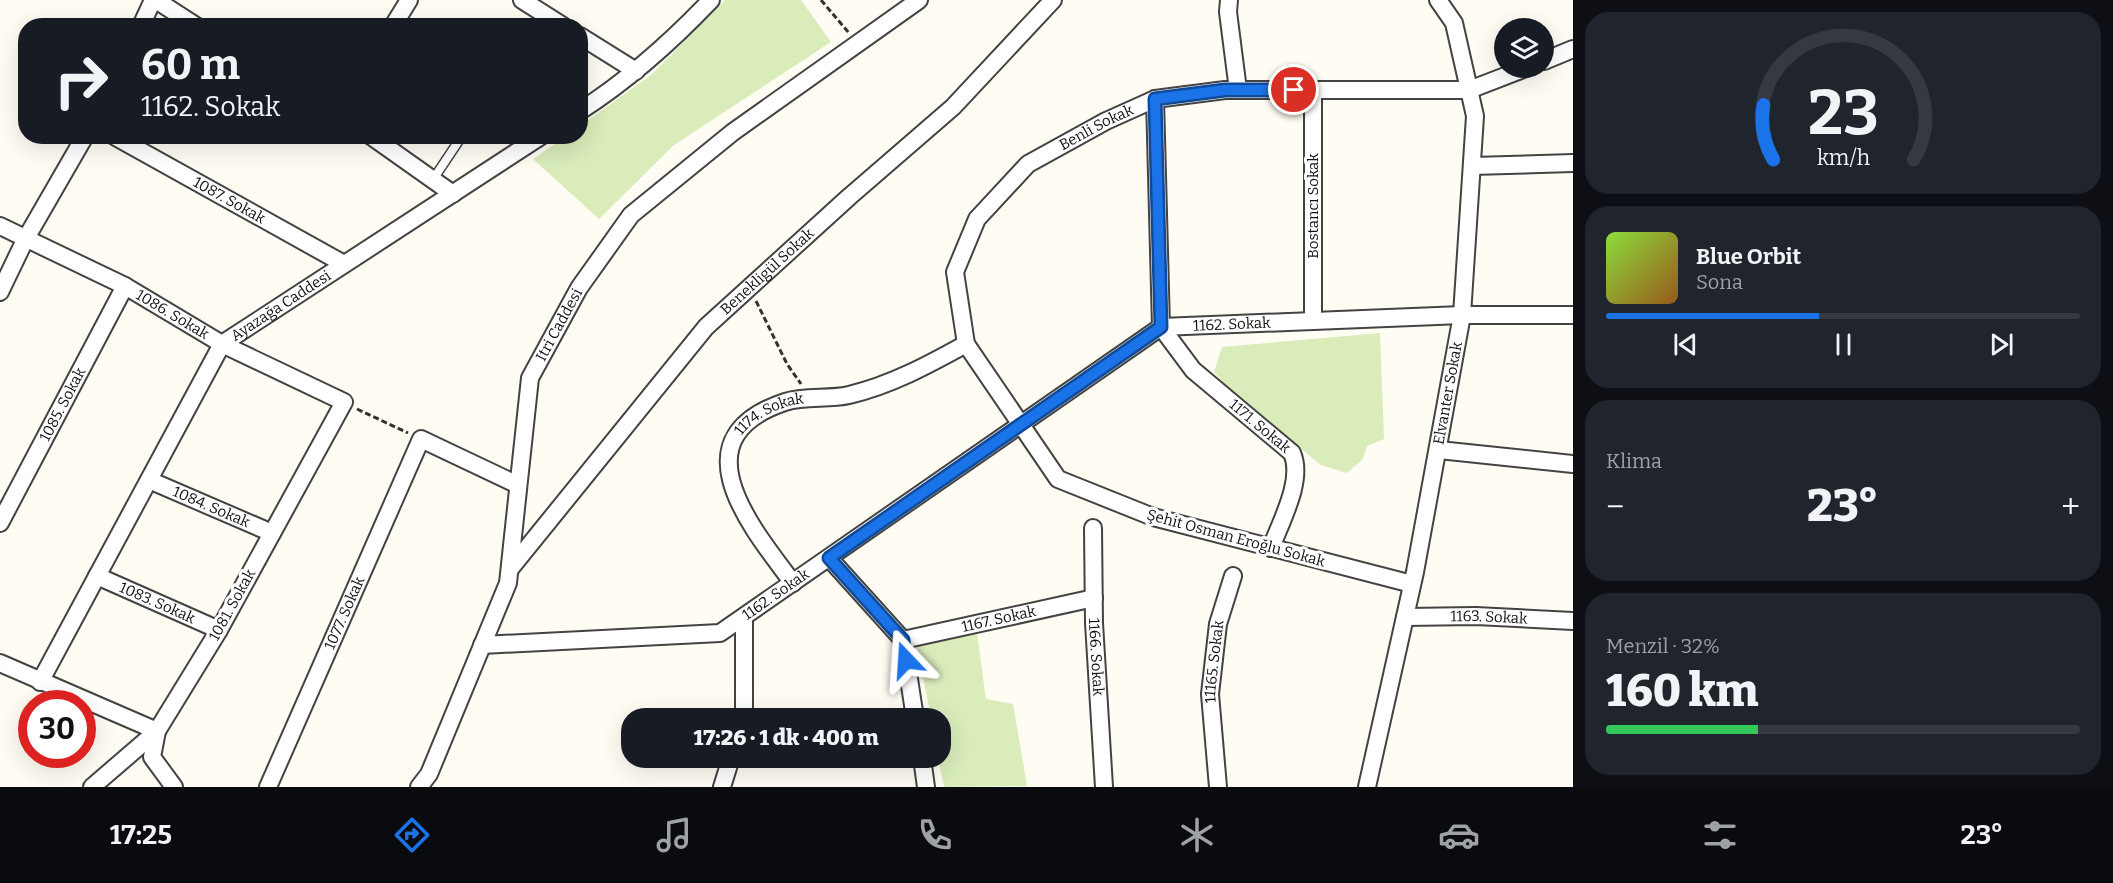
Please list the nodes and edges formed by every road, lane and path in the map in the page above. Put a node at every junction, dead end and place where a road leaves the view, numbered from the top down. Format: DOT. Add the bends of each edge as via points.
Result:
graph roads {
  1 [pos="154,0"];
  2 [pos="409,0"];
  3 [pos="522,0"];
  4 [pos="711,0"];
  5 [pos="821,0"];
  6 [pos="919,0"];
  7 [pos="1053,0"];
  8 [pos="1229,0"];
  9 [pos="1438,0"];
  10 [pos="547,6"];
  11 [pos="145,18"];
  12 [pos="183,18"];
  13 [pos="398,18"];
  14 [pos="557,18"];
  15 [pos="588,41"];
  16 [pos="858,44"];
  17 [pos="1573,49"];
  18 [pos="1554,57"];
  19 [pos="636,71"];
  20 [pos="1500,78"];
  21 [pos="1238,90"];
  22 [pos="1313,90"];
  23 [pos="1469,90"];
  24 [pos="1155,99"];
  25 [pos="588,105"];
  26 [pos="80,144"];
  27 [pos="128,144"];
  28 [pos="383,144"];
  29 [pos="457,144"];
  30 [pos="529,144"];
  31 [pos="1573,163"];
  32 [pos="1472,165"];
  33 [pos="434,178"];
  34 [pos="453,194"];
  35 [pos="0,226"];
  36 [pos="25,240"];
  37 [pos="344,264"];
  38 [pos="753,284"];
  39 [pos="125,286"];
  40 [pos="0,292"];
  41 [pos="1462,315"];
  42 [pos="1573,315"];
  43 [pos="1313,321"];
  44 [pos="1161,327"];
  45 [pos="222,344"];
  46 [pos="966,344"];
  47 [pos="816,399"];
  48 [pos="344,402"];
  49 [pos="1020,425"];
  50 [pos="421,439"];
  51 [pos="1439,450"];
  52 [pos="1573,464"];
  53 [pos="149,480"];
  54 [pos="518,485"];
  55 [pos="0,523"];
  56 [pos="1093,528"];
  57 [pos="272,533"];
  58 [pos="1271,548"];
  59 [pos="829,558"];
  60 [pos="509,570"];
  61 [pos="97,576"];
  62 [pos="1233,576"];
  63 [pos="793,583"];
  64 [pos="1412,585"];
  65 [pos="1094,598"];
  66 [pos="744,616"];
  67 [pos="1405,617"];
  68 [pos="1573,621"];
  69 [pos="219,630"];
  70 [pos="903,640"];
  71 [pos="482,645"];
  72 [pos="0,663"];
  73 [pos="40,682"];
  74 [pos="742,708"];
  75 [pos="913,708"];
  76 [pos="157,731"];
  77 [pos="728,768"];
  78 [pos="923,768"];
  79 [pos="92,787"];
  80 [pos="174,787"];
  81 [pos="267,787"];
  82 [pos="419,787"];
  83 [pos="722,787"];
  84 [pos="926,787"];
  85 [pos="1104,787"];
  86 [pos="1218,787"];
  87 [pos="1367,787"];
  1 -- 11 [label="street"];
  1 -- 12 [label="street"];
  2 -- 13 [label="street"];
  3 -- 10 [label="street"];
  4 -- 19 [label="street" via="668,45"];
  5 -- 16 [label="path"];
  6 -- 16 [label="street, Itri Caddesi"];
  7 -- 38 [label="street, Benekligül Sokak" via="953,107"];
  8 -- 21 [label="street"];
  9 -- 23 [label="street, Elvanter Sokak" via="1454,23"];
  10 -- 14 [label="street"];
  15 -- 19 [label="street"];
  16 -- 54 [label="street, Itri Caddesi" via="733,132 631,215 579,288 530,378"];
  17 -- 18 [label="street"];
  19 -- 25 [label="street"];
  20 -- 23 [label="street"];
  21 -- 22 [label="street, Benli Sokak"];
  21 -- 24 [label="street, Benli Sokak"];
  22 -- 23 [label="street, Benli Sokak"];
  22 -- 43 [label="street, Bostancı Sokak"];
  23 -- 32 [label="street, Elvanter Sokak" via="1475,116"];
  24 -- 44 [label="street"];
  24 -- 46 [label="street, Benli Sokak" via="1028,164 977,219 955,272"];
  26 -- 36 [label="street"];
  27 -- 37 [label="street, 1087. Sokak"];
  28 -- 33 [label="street"];
  29 -- 33 [label="lane"];
  30 -- 34 [label="street, Ayazağa Caddesi"];
  31 -- 32 [label="street"];
  32 -- 41 [label="street, Elvanter Sokak"];
  33 -- 34 [label="street"];
  34 -- 37 [label="street, Ayazağa Caddesi"];
  35 -- 36 [label="street, 1086. Sokak"];
  36 -- 39 [label="street, 1086. Sokak"];
  36 -- 40 [label="street"];
  37 -- 45 [label="street, Ayazağa Caddesi"];
  38 -- 47 [label="path" via="756,304 787,364"];
  38 -- 60 [label="street, Benekligül Sokak" via="706,327"];
  39 -- 45 [label="street, 1086. Sokak"];
  39 -- 55 [label="street, 1085. Sokak"];
  41 -- 42 [label="street, 1162. Sokak"];
  41 -- 43 [label="street, 1162. Sokak"];
  41 -- 51 [label="street, Elvanter Sokak"];
  43 -- 44 [label="street, 1162. Sokak"];
  44 -- 49 [label="street, 1162. Sokak"];
  44 -- 58 [label="street, 1171. Sokak" via="1193,370 1292,453 1297,463"];
  45 -- 48 [label="street, 1086. Sokak"];
  45 -- 53 [label="street, Ayazağa Caddesi"];
  46 -- 47 [label="street, 1174. Sokak" via="908,376 848,395"];
  46 -- 49 [label="street, Benli Sokak"];
  47 -- 63 [label="street, 1174. Sokak" via="788,401 757,413 733,439 728,462 733,488 749,526"];
  48 -- 50 [label="path"];
  48 -- 57 [label="street, 1081. Sokak"];
  49 -- 58 [label="street, Şehit Osman Eroğlu Sokak" via="1058,479 1153,517"];
  49 -- 59 [label="street, 1162. Sokak"];
  50 -- 54 [label="street"];
  50 -- 81 [label="street, 1077. Sokak"];
  51 -- 52 [label="street"];
  51 -- 64 [label="street, Elvanter Sokak"];
  53 -- 57 [label="street, 1084. Sokak"];
  53 -- 61 [label="street, Ayazağa Caddesi"];
  54 -- 60 [label="street, Itri Caddesi"];
  56 -- 65 [label="street, 1166. Sokak"];
  57 -- 69 [label="street, 1081. Sokak"];
  58 -- 64 [label="street, Şehit Osman Eroğlu Sokak"];
  59 -- 63 [label="street, 1162. Sokak"];
  59 -- 70 [label="street"];
  60 -- 71 [label="street, Itri Caddesi"];
  61 -- 69 [label="street, 1083. Sokak"];
  61 -- 73 [label="street, Ayazağa Caddesi"];
  62 -- 86 [label="street, 11165. Sokak" via="1218,624 1210,694"];
  63 -- 66 [label="street, 1162. Sokak"];
  64 -- 67 [label="street, Elvanter Sokak"];
  65 -- 70 [label="street, 1167. Sokak"];
  65 -- 85 [label="street, 1166. Sokak"];
  66 -- 71 [label="street, 1162. Sokak" via="720,633"];
  66 -- 74 [label="street"];
  67 -- 68 [label="street, 1163. Sokak"];
  67 -- 87 [label="street, Elvanter Sokak"];
  69 -- 76 [label="street, 1081. Sokak"];
  70 -- 75 [label="street"];
  71 -- 82 [label="street, Itri Caddesi" via="429,774"];
  72 -- 73 [label="street"];
  73 -- 76 [label="street"];
  76 -- 79 [label="street, 1081. Sokak"];
  76 -- 80 [label="street" via="152,757"];
  77 -- 83 [label="street"];
  78 -- 84 [label="street"];
}
